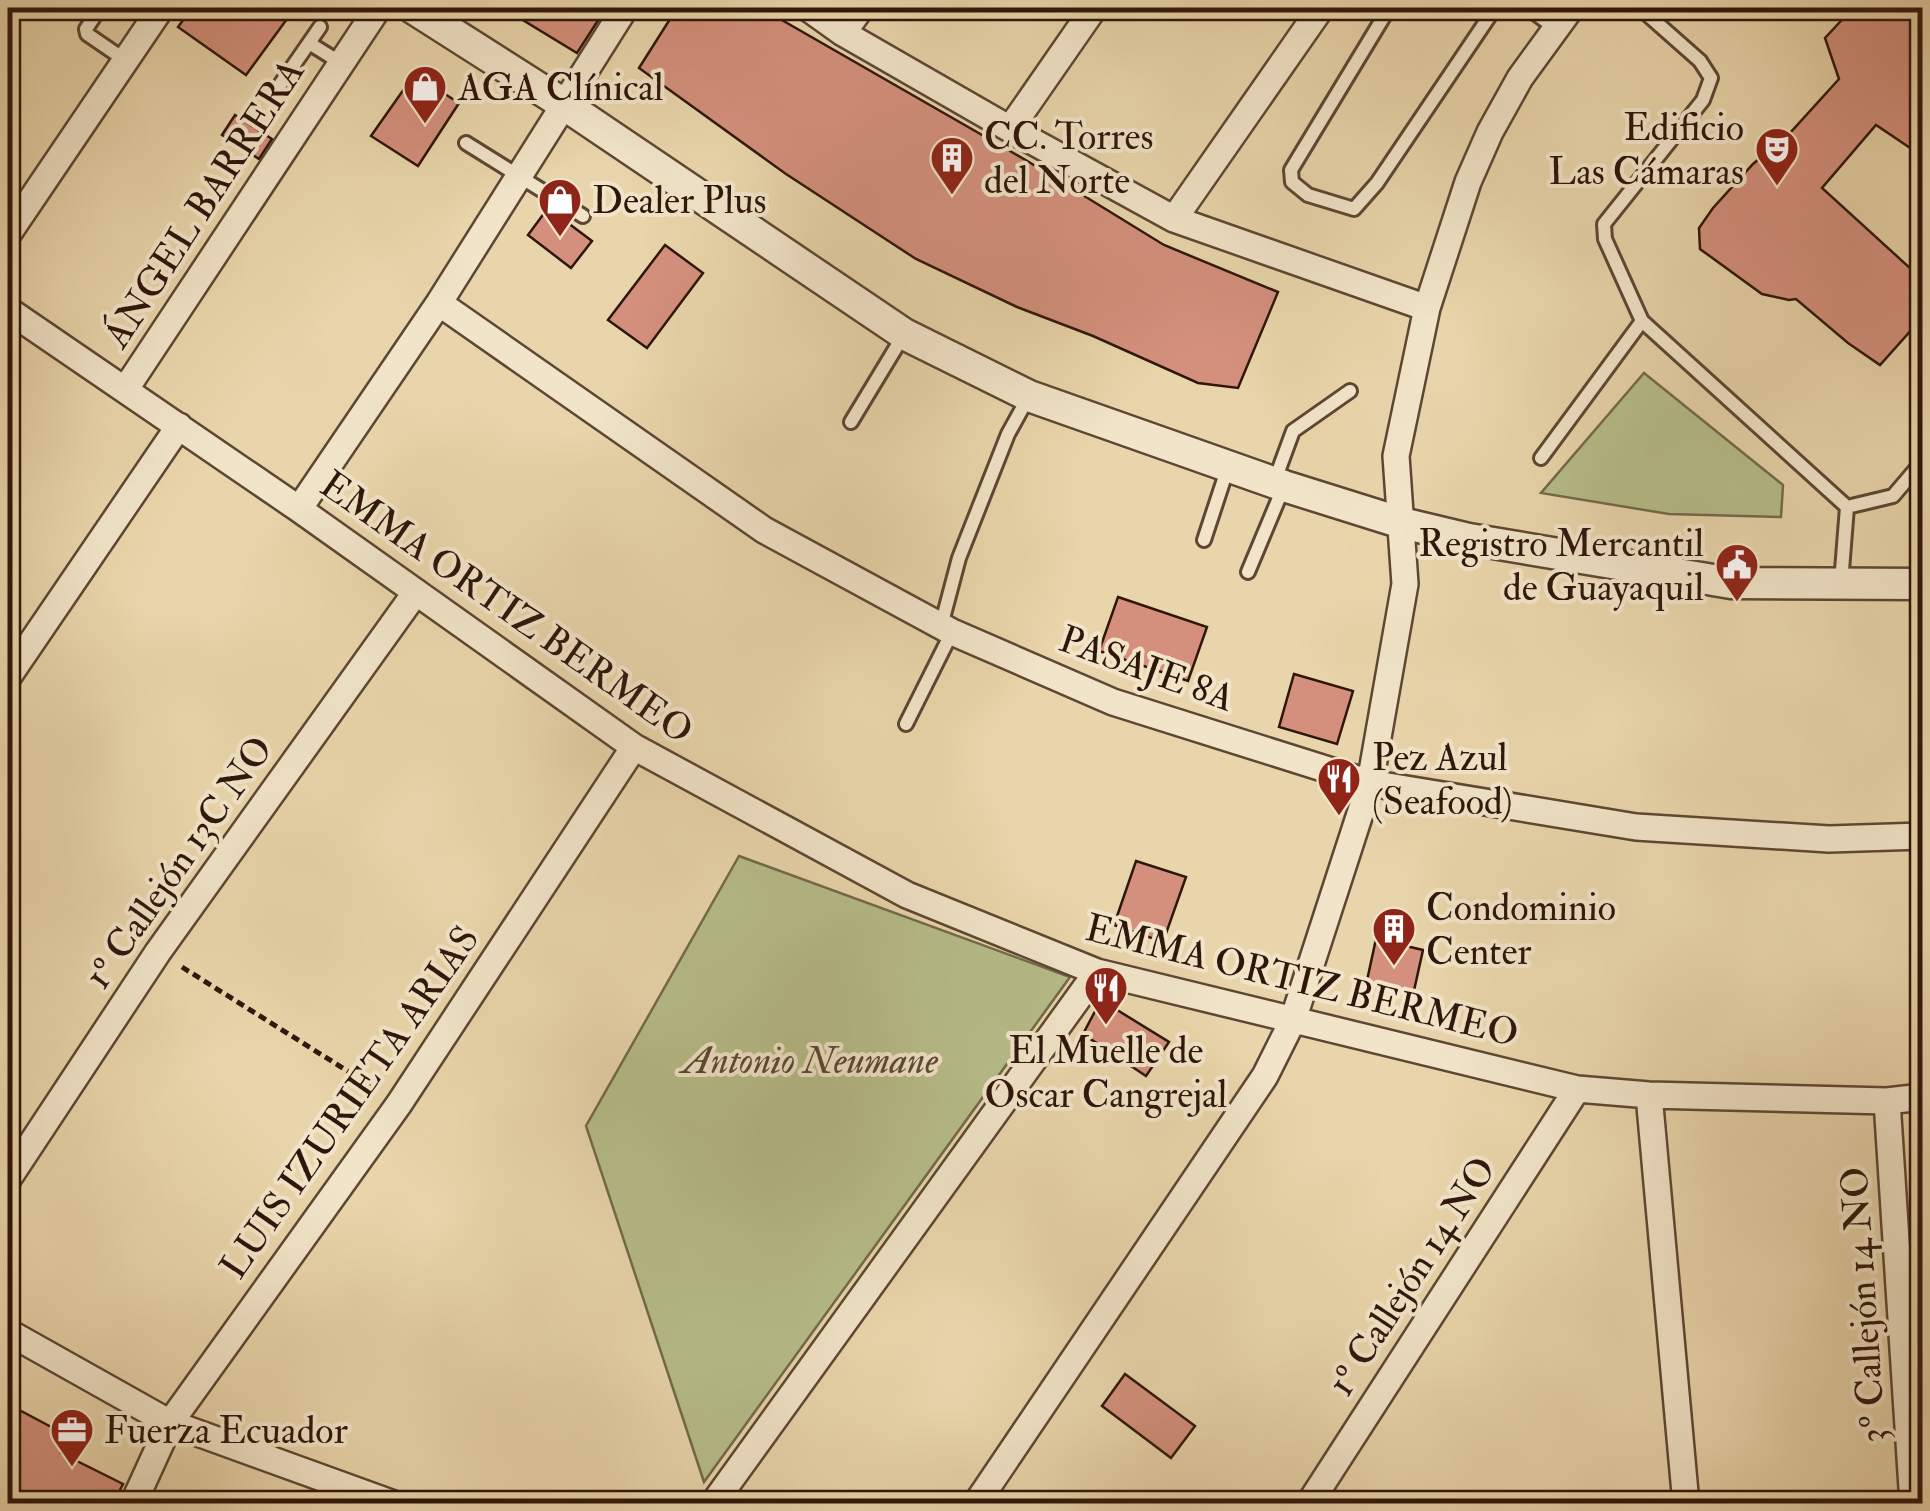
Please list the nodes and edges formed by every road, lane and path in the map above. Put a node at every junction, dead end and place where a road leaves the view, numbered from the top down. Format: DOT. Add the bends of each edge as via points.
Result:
graph roads {
  1 [pos="100,8"];
  2 [pos="161,8"];
  3 [pos="378,8"];
  4 [pos="413,8"];
  5 [pos="625,8"];
  6 [pos="808,8"];
  7 [pos="860,8"];
  8 [pos="1094,8"];
  9 [pos="1321,8"];
  10 [pos="1390,8"];
  11 [pos="1494,8"];
  12 [pos="1528,8"];
  13 [pos="1571,8"];
  14 [pos="1640,8"];
  15 [pos="320,28"];
  16 [pos="1555,28"];
  17 [pos="843,32"];
  18 [pos="309,42"];
  19 [pos="126,60"];
  20 [pos="341,63"];
  21 [pos="275,92"];
  22 [pos="562,103"];
  23 [pos="1010,129"];
  24 [pos="466,143"];
  25 [pos="519,174"];
  26 [pos="583,216"];
  27 [pos="1174,220"];
  28 [pos="8,234"];
  29 [pos="439,304"];
  30 [pos="1427,308"];
  31 [pos="8,310"];
  32 [pos="1642,321"];
  33 [pos="904,334"];
  34 [pos="125,390"];
  35 [pos="1350,391"];
  36 [pos="1028,396"];
  37 [pos="851,422"];
  38 [pos="180,426"];
  39 [pos="1541,458"];
  40 [pos="1922,462"];
  41 [pos="1228,467"];
  42 [pos="1279,484"];
  43 [pos="1847,506"];
  44 [pos="299,509"];
  45 [pos="1402,523"];
  46 [pos="1204,540"];
  47 [pos="1248,572"];
  48 [pos="1922,584"];
  49 [pos="1841,585"];
  50 [pos="416,592"];
  51 [pos="946,629"];
  52 [pos="8,676"];
  53 [pos="906,724"];
  54 [pos="634,747"];
  55 [pos="1370,783"];
  56 [pos="1922,836"];
  57 [pos="158,952"];
  58 [pos="1097,972"];
  59 [pos="1293,1020"];
  60 [pos="1577,1089"];
  61 [pos="1649,1095"];
  62 [pos="1922,1097"];
  63 [pos="1887,1101"];
  64 [pos="400,1104"];
  65 [pos="8,1179"];
  66 [pos="8,1332"];
  67 [pos="170,1422"];
  68 [pos="133,1504"];
  69 [pos="394,1504"];
  70 [pos="714,1504"];
  71 [pos="976,1504"];
  72 [pos="1309,1504"];
  73 [pos="1686,1504"];
  74 [pos="1913,1504"];
  1 -- 19 [label="lane" via="87,34"];
  2 -- 19 [label="street"];
  3 -- 20 [label="street, ÁNGEL BARRERA"];
  4 -- 22 [label="street"];
  5 -- 22 [label="street"];
  6 -- 17 [label="street"];
  7 -- 17 [label="street"];
  8 -- 23 [label="street"];
  9 -- 27 [label="street"];
  10 -- 11 [label="lane" via="1291,170 1292,182 1308,195 1354,209"];
  12 -- 16 [label="lane"];
  13 -- 16 [label="street"];
  14 -- 32 [label="lane" via="1711,78 1703,100 1604,224 1604,239"];
  15 -- 18 [label="lane"];
  16 -- 30 [label="street" via="1490,132"];
  17 -- 23 [label="street"];
  18 -- 20 [label="lane"];
  18 -- 21 [label="lane"];
  19 -- 28 [label="street"];
  20 -- 34 [label="street, ÁNGEL BARRERA"];
  22 -- 25 [label="street"];
  22 -- 33 [label="street"];
  23 -- 27 [label="street"];
  24 -- 25 [label="lane"];
  25 -- 26 [label="lane"];
  25 -- 29 [label="street"];
  27 -- 30 [label="street"];
  29 -- 44 [label="street"];
  29 -- 51 [label="street, PASAJE 8A" via="764,530"];
  30 -- 45 [label="street" via="1396,456"];
  31 -- 34 [label="street, EMMA ORTIZ BERMEO"];
  32 -- 39 [label="lane"];
  32 -- 43 [label="lane"];
  33 -- 36 [label="street"];
  33 -- 37 [label="lane"];
  34 -- 38 [label="street, EMMA ORTIZ BERMEO"];
  35 -- 42 [label="lane" via="1293,431"];
  36 -- 41 [label="street"];
  36 -- 51 [label="lane" via="960,558"];
  38 -- 44 [label="street, EMMA ORTIZ BERMEO"];
  38 -- 52 [label="street"];
  40 -- 43 [label="lane" via="1893,496"];
  41 -- 42 [label="street"];
  41 -- 46 [label="lane"];
  42 -- 45 [label="street"];
  42 -- 47 [label="lane"];
  43 -- 49 [label="lane"];
  44 -- 50 [label="street, EMMA ORTIZ BERMEO"];
  45 -- 49 [label="street" via="1731,583"];
  45 -- 55 [label="street" via="1404,584"];
  48 -- 49 [label="street"];
  50 -- 54 [label="street, EMMA ORTIZ BERMEO"];
  50 -- 57 [label="street, 1º Callejón 13C NO"];
  51 -- 53 [label="lane"];
  51 -- 55 [label="street, PASAJE 8A" via="1113,702"];
  54 -- 58 [label="street, EMMA ORTIZ BERMEO" via="907,895"];
  54 -- 64 [label="street, LUIS IZURIETA ARIAS"];
  55 -- 56 [label="street, PASAJE 8A" via="1636,828 1829,839"];
  55 -- 59 [label="street"];
  57 -- 64 [label="path"];
  57 -- 65 [label="street, 1º Callejón 13C NO"];
  58 -- 59 [label="street, EMMA ORTIZ BERMEO"];
  58 -- 70 [label="street"];
  59 -- 60 [label="street, EMMA ORTIZ BERMEO"];
  59 -- 71 [label="street" via="1264,1076"];
  60 -- 61 [label="street, EMMA ORTIZ BERMEO"];
  60 -- 72 [label="street, 1º Callejón 14 NO"];
  61 -- 63 [label="street, EMMA ORTIZ BERMEO"];
  61 -- 73 [label="street"];
  62 -- 63 [label="street, EMMA ORTIZ BERMEO"];
  63 -- 74 [label="street, 3º Callejón 14 NO"];
  64 -- 67 [label="street, LUIS IZURIETA ARIAS"];
  66 -- 67 [label="street"];
  67 -- 68 [label="street, LUIS IZURIETA ARIAS"];
  67 -- 69 [label="street"];
}
